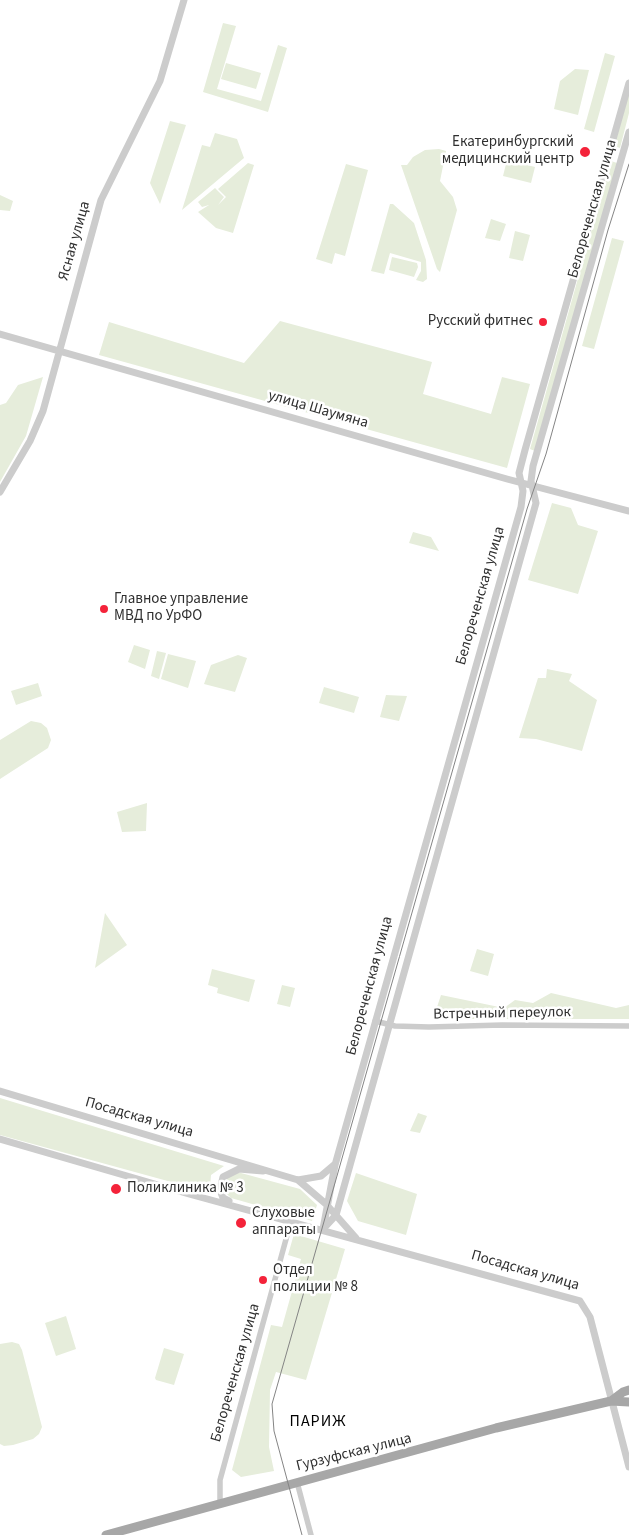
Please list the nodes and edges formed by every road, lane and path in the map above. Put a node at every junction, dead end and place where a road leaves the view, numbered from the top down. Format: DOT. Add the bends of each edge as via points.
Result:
graph roads {
  1 [pos="184,0"];
  2 [pos="629,83"];
  3 [pos="629,132"];
  4 [pos="0,334"];
  5 [pos="59,351"];
  6 [pos="521,482"];
  7 [pos="532,485"];
  8 [pos="0,492"];
  9 [pos="629,511"];
  10 [pos="375,1021"];
  11 [pos="389,1024"];
  12 [pos="629,1026"];
  13 [pos="0,1091"];
  14 [pos="0,1140"];
  15 [pos="335,1165"];
  16 [pos="271,1171"];
  17 [pos="298,1180"];
  18 [pos="326,1204"];
  19 [pos="256,1212"];
  20 [pos="336,1215"];
  21 [pos="291,1221"];
  22 [pos="323,1229"];
  23 [pos="357,1238"];
  24 [pos="629,1390"];
  25 [pos="611,1401"];
  26 [pos="629,1402"];
  27 [pos="629,1467"];
  28 [pos="297,1482"];
  29 [pos="220,1504"];
  30 [pos="106,1535"];
  31 [pos="311,1535"];
  1 -- 5 [label="street, Ясная улица" via="160,81 102,200"];
  2 -- 6 [label="street, Белореченская улица" via="524,450 519,472"];
  3 -- 7 [label="street, Белореченская улица" via="533,466"];
  4 -- 5 [label="street, улица Шаумяна"];
  5 -- 6 [label="street, улица Шаумяна"];
  5 -- 8 [label="street, Ясная улица" via="43,411 30,441"];
  6 -- 7 [label="street, улица Шаумяна"];
  6 -- 10 [label="street, Белореченская улица" via="523,499 514,536"];
  7 -- 9 [label="street, улица Шаумяна"];
  7 -- 11 [label="street, Белореченская улица" via="536,503"];
  10 -- 11 [label="street, Встречный переулок"];
  10 -- 15 [label="street, Белореченская улица"];
  11 -- 12 [label="street, Встречный переулок" via="429,1027"];
  11 -- 20 [label="street, Белореченская улица"];
  13 -- 16 [label="street, Посадская улица"];
  14 -- 19 [label="street, Посадская улица"];
  15 -- 17 [label="street" via="321,1176"];
  15 -- 18 [label="street"];
  16 -- 17 [label="street, Посадская улица"];
  16 -- 19 [label="street, Посадская улица" via="239,1169 228,1173 221,1181 223,1198"];
  17 -- 18 [label="street, Посадская улица"];
  18 -- 20 [label="street, Посадская улица"];
  18 -- 22 [label="street"];
  19 -- 21 [label="street, Посадская улица"];
  20 -- 22 [label="street"];
  20 -- 23 [label="street, Посадская улица"];
  21 -- 22 [label="street, Посадская улица"];
  21 -- 29 [label="street, Белореченская улица" via="220,1480"];
  22 -- 23 [label="street, Посадская улица"];
  23 -- 25 [label="street, Посадская улица" via="580,1301 590,1317"];
  24 -- 25 [label="main road, Гурзуфская улица"];
  25 -- 26 [label="main road, Гурзуфская улица"];
  25 -- 27 [label="street, Посадская улица"];
  25 -- 28 [label="main road, Гурзуфская улица" via="496,1428"];
  28 -- 29 [label="main road, Гурзуфская улица"];
  28 -- 31 [label="street"];
  29 -- 30 [label="main road, Гурзуфская улица"];
}
